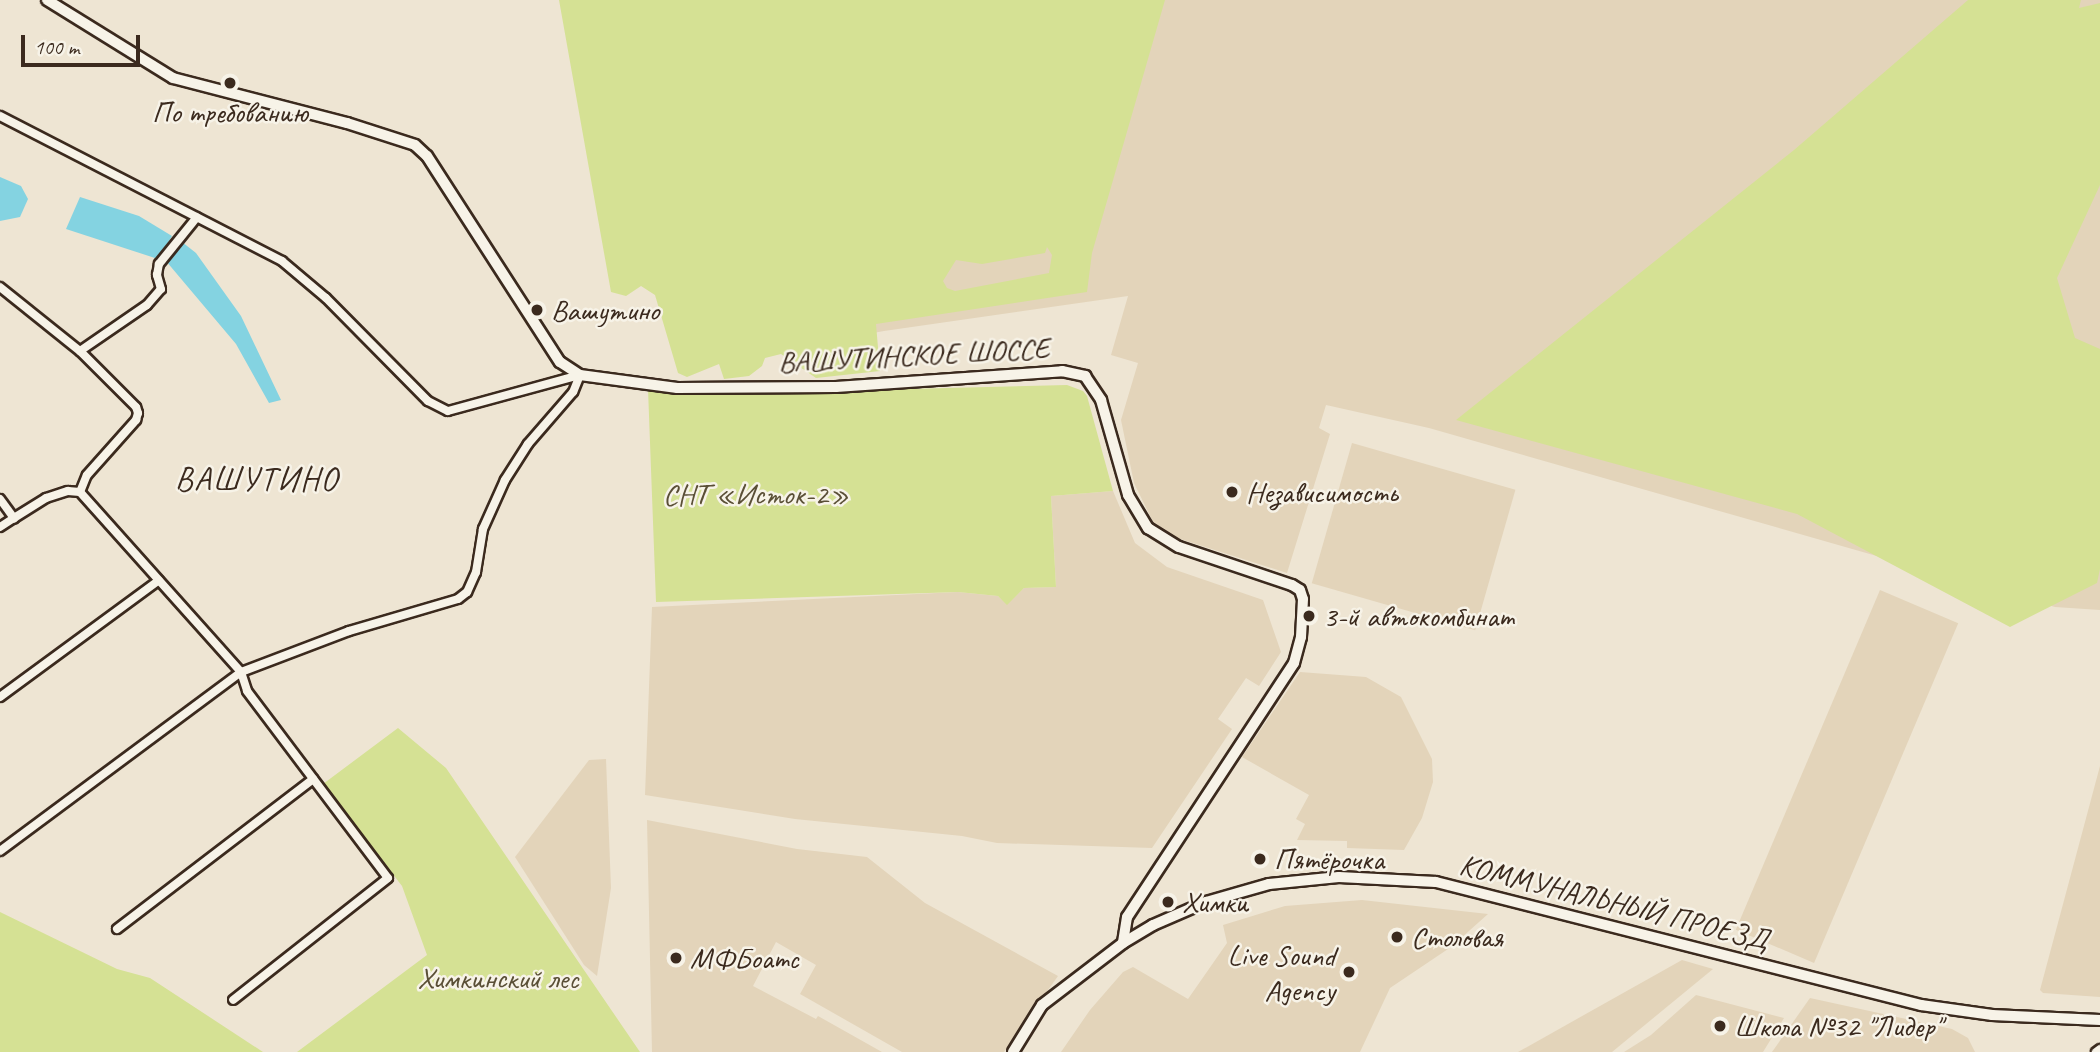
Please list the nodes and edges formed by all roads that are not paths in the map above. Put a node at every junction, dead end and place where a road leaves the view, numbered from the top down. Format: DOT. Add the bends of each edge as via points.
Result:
graph roads {
  1 [pos="47,0"];
  2 [pos="0,116"];
  3 [pos="197,217"];
  4 [pos="0,287"];
  5 [pos="80,351"];
  6 [pos="580,375"];
  7 [pos="80,492"];
  8 [pos="0,499"];
  9 [pos="13,517"];
  10 [pos="0,527"];
  11 [pos="159,580"];
  12 [pos="241,672"];
  13 [pos="0,697"];
  14 [pos="313,779"];
  15 [pos="0,852"];
  16 [pos="117,929"];
  17 [pos="1123,943"];
  18 [pos="233,1000"];
  19 [pos="2100,1020"];
  20 [pos="1013,1052"];
  1 -- 6 [label="street" via="173,78 415,145 560,362"];
  2 -- 3 [label="street"];
  3 -- 5 [label="street" via="159,264 161,289 147,305"];
  3 -- 6 [label="street" via="282,261 326,298 428,401 448,411"];
  4 -- 5 [label="street"];
  5 -- 7 [label="street" via="138,413 87,475"];
  6 -- 12 [label="street" via="573,392 528,444 505,480 483,529 476,572 467,592 458,599 349,631"];
  6 -- 17 [label="street, ВАШУТИНСКОЕ ШОССЕ" via="638,385 736,388 1079,373 1096,388 1128,495 1148,528 1179,547 1300,590 1303,625 1294,663 1127,917"];
  7 -- 9 [label="street" via="46,498"];
  7 -- 11 [label="street"];
  8 -- 9 [label="street"];
  9 -- 10 [label="street"];
  11 -- 12 [label="street"];
  11 -- 13 [label="street"];
  12 -- 14 [label="street" via="247,691"];
  12 -- 15 [label="street"];
  14 -- 16 [label="street"];
  14 -- 18 [label="street" via="388,878"];
  17 -- 19 [label="street, КОММУНАЛЬНЫЙ ПРОЕЗД" via="1194,906 1269,884 1397,877 1465,888 1921,1005 1992,1015"];
  17 -- 20 [label="street" via="1042,1005"];
}
